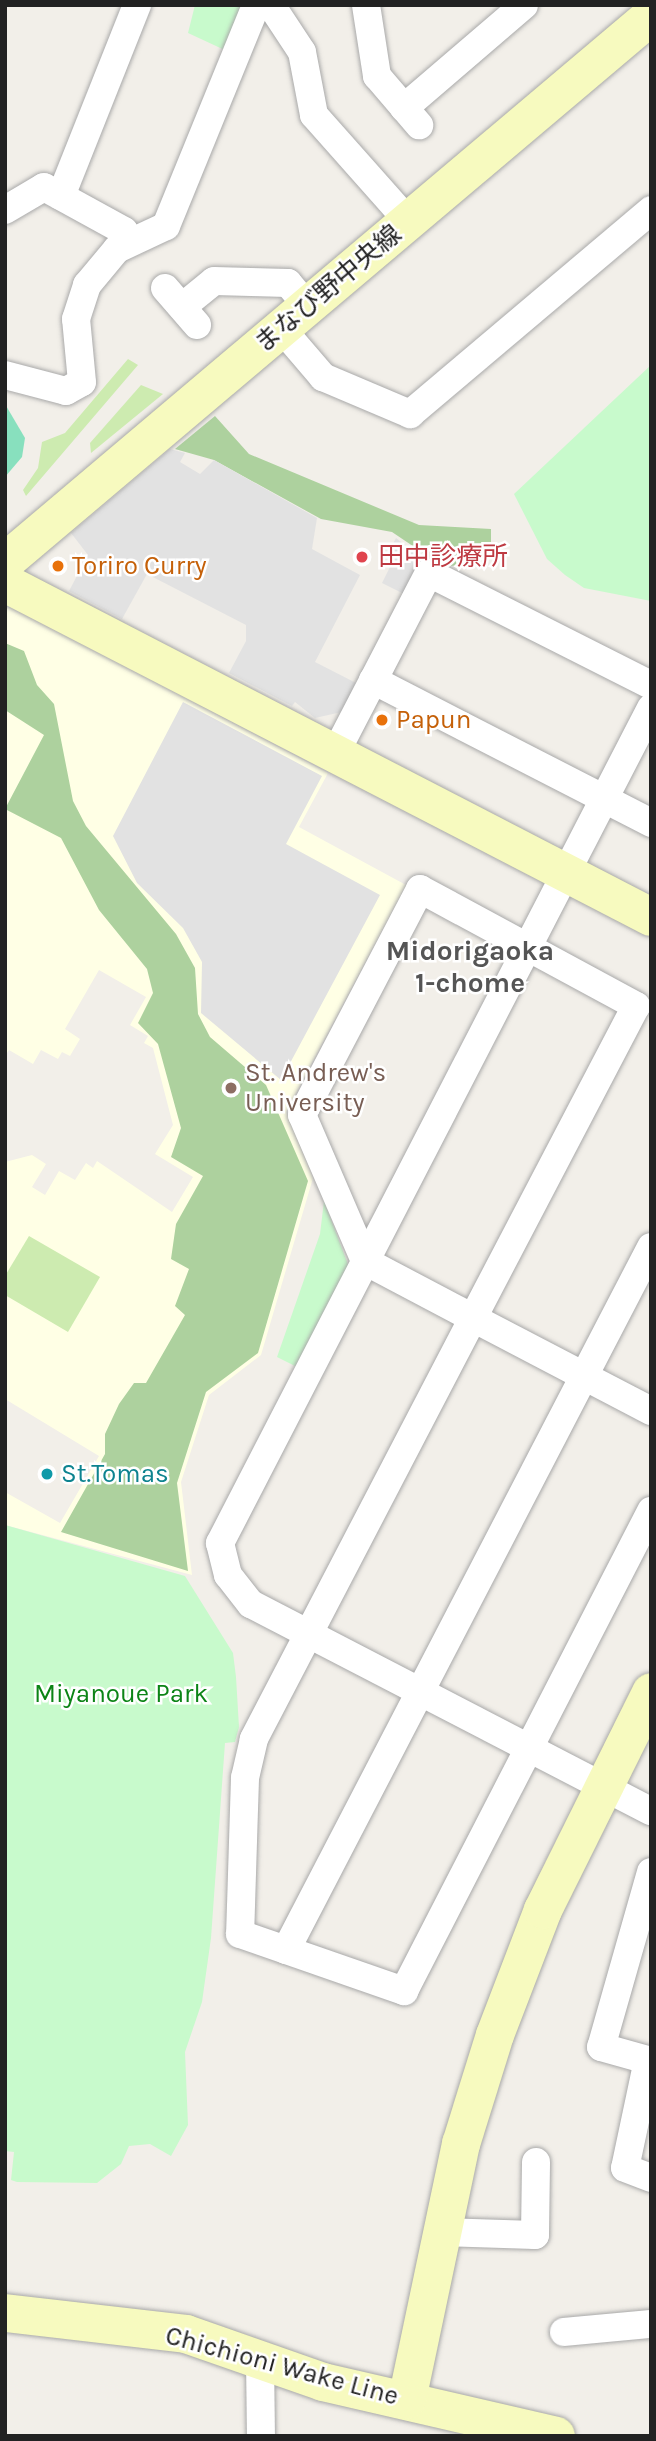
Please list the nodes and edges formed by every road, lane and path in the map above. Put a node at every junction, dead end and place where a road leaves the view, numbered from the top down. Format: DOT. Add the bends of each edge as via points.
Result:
graph roads {
  1 [pos="137,5"];
  2 [pos="256,5"];
  3 [pos="271,5"];
  4 [pos="366,5"];
  5 [pos="524,5"];
  6 [pos="651,16"];
  7 [pos="61,197"];
  8 [pos="5,210"];
  9 [pos="651,210"];
  10 [pos="408,221"];
  11 [pos="128,240"];
  12 [pos="181,307"];
  13 [pos="294,317"];
  14 [pos="5,375"];
  15 [pos="5,562"];
  16 [pos="5,583"];
  17 [pos="373,680"];
  18 [pos="651,685"];
  19 [pos="651,708"];
  20 [pos="335,754"];
  21 [pos="605,799"];
  22 [pos="651,823"];
  23 [pos="566,872"];
  24 [pos="651,917"];
  25 [pos="528,946"];
  26 [pos="643,1010"];
  27 [pos="651,1247"];
  28 [pos="365,1261"];
  29 [pos="473,1318"];
  30 [pos="584,1376"];
  31 [pos="651,1411"];
  32 [pos="651,1511"];
  33 [pos="308,1635"];
  34 [pos="420,1692"];
  35 [pos="651,1692"];
  36 [pos="529,1748"];
  37 [pos="602,1786"];
  38 [pos="651,1811"];
  39 [pos="651,1872"];
  40 [pos="286,1950"];
  41 [pos="650,2061"];
  42 [pos="536,2162"];
  43 [pos="651,2178"];
  44 [pos="441,2232"];
  45 [pos="5,2313"];
  46 [pos="651,2324"];
  47 [pos="564,2332"];
  48 [pos="260,2358"];
  49 [pos="407,2400"];
  50 [pos="261,2436"];
  51 [pos="556,2436"];
  1 -- 7 [label="street"];
  2 -- 11 [label="street" via="166,226"];
  3 -- 10 [label="street" via="302,52 314,115"];
  4 -- 5 [label="street" via="377,76 412,116"];
  6 -- 10 [label="street, まなび野中央線"];
  7 -- 8 [label="street" via="44,187"];
  7 -- 11 [label="street" via="124,231"];
  9 -- 13 [label="street" via="410,414 323,377"];
  10 -- 13 [label="street, まなび野中央線"];
  11 -- 14 [label="street" via="96,270 80,303 76,319 84,361 76,390"];
  12 -- 13 [label="street" via="214,281 288,283"];
  13 -- 15 [label="street, まなび野中央線"];
  16 -- 20 [label="street"];
  17 -- 18 [label="street" via="429,573"];
  17 -- 20 [label="street"];
  17 -- 21 [label="street"];
  19 -- 21 [label="street"];
  20 -- 23 [label="street"];
  21 -- 22 [label="street"];
  21 -- 23 [label="street"];
  23 -- 24 [label="street"];
  23 -- 25 [label="street"];
  25 -- 26 [label="street"];
  25 -- 28 [label="street"];
  25 -- 28 [label="street" via="420,889 302,1115"];
  26 -- 29 [label="street"];
  27 -- 30 [label="street"];
  28 -- 29 [label="street"];
  28 -- 33 [label="street" via="220,1543 237,1590"];
  29 -- 30 [label="street"];
  29 -- 33 [label="street"];
  30 -- 31 [label="street"];
  30 -- 34 [label="street"];
  32 -- 36 [label="street"];
  33 -- 34 [label="street"];
  33 -- 40 [label="street" via="254,1739 245,1778 240,1934"];
  34 -- 36 [label="street"];
  34 -- 40 [label="street"];
  35 -- 37 [label="street"];
  36 -- 37 [label="street"];
  36 -- 40 [label="street" via="404,1991"];
  37 -- 38 [label="street"];
  37 -- 44 [label="street" via="543,1910 495,2035"];
  39 -- 41 [label="street" via="601,2047"];
  41 -- 43 [label="street" via="625,2168"];
  42 -- 44 [label="street" via="535,2246"];
  44 -- 49 [label="street"];
  45 -- 48 [label="street, Chichioni Wake Line" via="186,2334"];
  46 -- 47 [label="street"];
  48 -- 49 [label="street, Chichioni Wake Line" via="323,2382"];
  48 -- 50 [label="street"];
  49 -- 51 [label="street, Chichioni Wake Line"];
}
